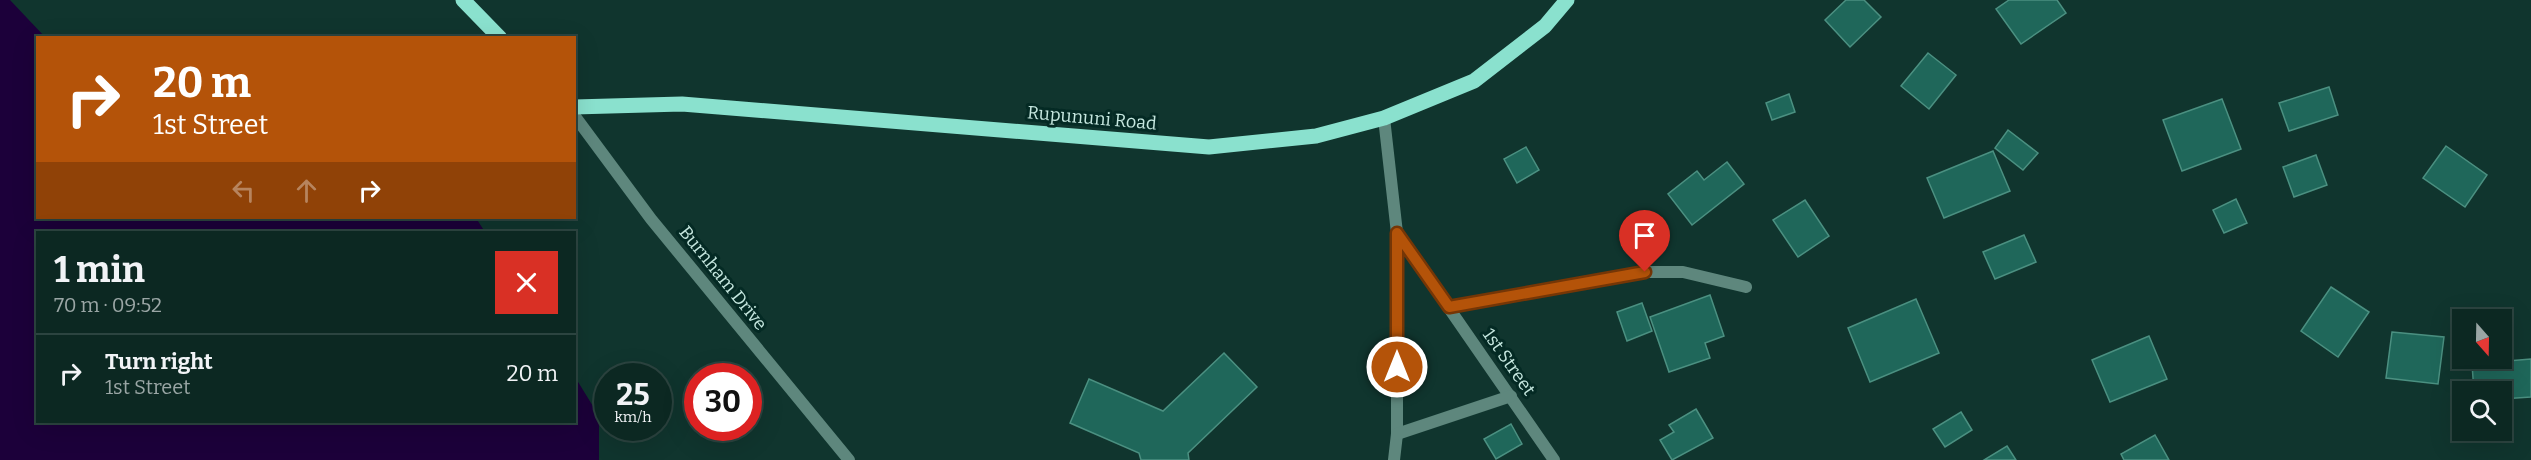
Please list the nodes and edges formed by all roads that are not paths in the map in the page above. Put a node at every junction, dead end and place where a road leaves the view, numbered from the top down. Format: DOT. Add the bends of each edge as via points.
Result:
graph roads {
  1 [pos="463,0"];
  2 [pos="1567,0"];
  3 [pos="498,36"];
  4 [pos="576,107"];
  5 [pos="576,118"];
  6 [pos="1384,118"];
  7 [pos="1397,233"];
  8 [pos="1746,287"];
  9 [pos="1449,307"];
  10 [pos="1511,396"];
  11 [pos="1397,434"];
  12 [pos="849,460"];
  13 [pos="1394,460"];
  14 [pos="1554,460"];
  1 -- 3 [label="main road"];
  2 -- 6 [label="main road, Rupununi Road" via="1545,27 1473,81"];
  4 -- 6 [label="main road, Rupununi Road" via="682,104 1209,147 1316,136"];
  5 -- 12 [label="street, Burnham Drive" via="651,219"];
  6 -- 7 [label="street, 1st Street"];
  7 -- 9 [label="street, 1st Street"];
  7 -- 11 [label="street"];
  8 -- 9 [label="street" via="1683,272 1645,272"];
  9 -- 10 [label="street, 1st Street"];
  10 -- 11 [label="street"];
  10 -- 14 [label="street, 1st Street"];
  11 -- 13 [label="street"];
}
